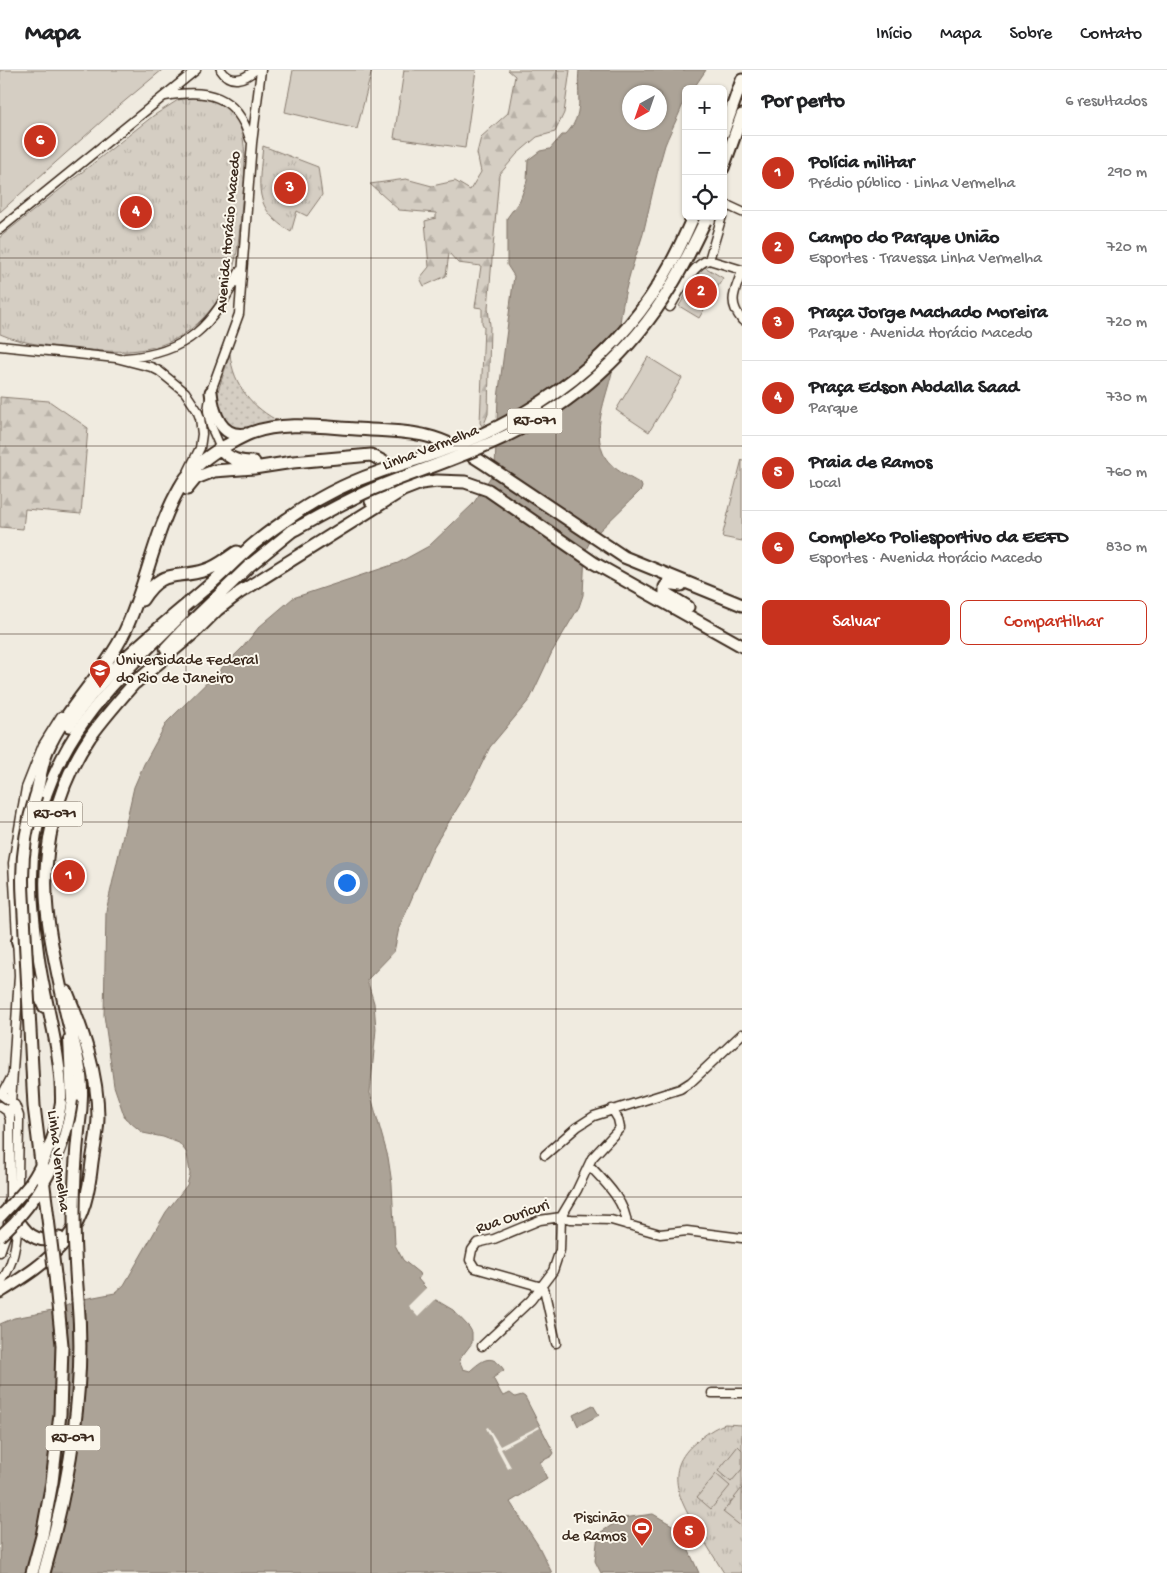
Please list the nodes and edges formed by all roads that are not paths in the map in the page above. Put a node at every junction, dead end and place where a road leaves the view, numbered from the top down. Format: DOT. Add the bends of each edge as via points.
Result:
graph roads {
  1 [pos="196,70"];
  2 [pos="221,70"];
  3 [pos="255,70"];
  4 [pos="261,70"];
  5 [pos="742,80"];
  6 [pos="164,96"];
  7 [pos="742,115"];
  8 [pos="724,130"];
  9 [pos="252,144"];
  10 [pos="727,157"];
  11 [pos="727,209"];
  12 [pos="742,212"];
  13 [pos="691,220"];
  14 [pos="705,220"];
  15 [pos="721,220"];
  16 [pos="0,228"];
  17 [pos="709,260"];
  18 [pos="242,266"];
  19 [pos="742,271"];
  20 [pos="670,307"];
  21 [pos="742,320"];
  22 [pos="0,340"];
  23 [pos="0,346"];
  24 [pos="13,346"];
  25 [pos="116,358"];
  26 [pos="211,392"];
  27 [pos="253,432"];
  28 [pos="220,449"];
  29 [pos="293,462"];
  30 [pos="180,486"];
  31 [pos="167,515"];
  32 [pos="264,535"];
  33 [pos="325,538"];
  34 [pos="215,581"];
  35 [pos="705,590"];
  36 [pos="742,605"];
  37 [pos="125,630"];
  38 [pos="742,640"];
  39 [pos="742,646"];
  40 [pos="94,676"];
  41 [pos="135,683"];
  42 [pos="37,793"];
  43 [pos="16,942"];
  44 [pos="56,967"];
  45 [pos="51,1024"];
  46 [pos="68,1026"];
  47 [pos="742,1034"];
  48 [pos="14,1069"];
  49 [pos="1,1094"];
  50 [pos="12,1102"];
  51 [pos="0,1106"];
  52 [pos="612,1109"];
  53 [pos="10,1119"];
  54 [pos="545,1155"];
  55 [pos="589,1165"];
  56 [pos="10,1204"];
  57 [pos="0,1217"];
  58 [pos="561,1217"];
  59 [pos="17,1222"];
  60 [pos="76,1225"];
  61 [pos="627,1225"];
  62 [pos="0,1236"];
  63 [pos="742,1238"];
  64 [pos="0,1252"];
  65 [pos="0,1283"];
  66 [pos="542,1288"];
  67 [pos="0,1292"];
  68 [pos="556,1342"];
  69 [pos="482,1346"];
  70 [pos="712,1393"];
  71 [pos="742,1393"];
  72 [pos="32,1573"];
  73 [pos="44,1573"];
  1 -- 6 [label="street"];
  2 -- 3 [label="street" via="227,77 238,80"];
  4 -- 9 [label="street, Avenida Horácio Macedo"];
  5 -- 8 [label="highway"];
  6 -- 9 [label="street" via="200,92 223,100 242,118"];
  6 -- 16 [label="street"];
  7 -- 10 [label="highway"];
  9 -- 18 [label="street, Avenida Horácio Macedo"];
  11 -- 12 [label="street"];
  13 -- 32 [label="highway, Linha Vermelha / RJ-071, bridge" via="670,266 629,326 600,357 561,390 485,433 351,483 305,507"];
  14 -- 41 [label="highway, Linha Vermelha / RJ-071, bridge" via="676,278 643,327 607,366 568,400 505,437 353,498 292,531 242,572"];
  15 -- 17 [label="street"];
  17 -- 19 [label="street"];
  17 -- 20 [label="street" via="692,273"];
  18 -- 25 [label="street" via="224,301 196,334 157,354"];
  18 -- 26 [label="street, Avenida Horácio Macedo" via="239,314"];
  19 -- 21 [label="street" via="732,299"];
  22 -- 24 [label="street"];
  23 -- 24 [label="street"];
  24 -- 25 [label="street"];
  25 -- 30 [label="street" via="159,371 185,392 197,410 202,426 200,448"];
  26 -- 27 [label="highway" via="215,414 224,428 236,434"];
  26 -- 28 [label="street, Avenida Horácio Macedo" via="209,418"];
  27 -- 28 [label="highway"];
  27 -- 35 [label="highway" via="298,426 411,433 442,441 468,453 616,552"];
  28 -- 29 [label="highway" via="239,462"];
  28 -- 30 [label="highway" via="199,464"];
  29 -- 31 [label="highway" via="207,472 191,483"];
  29 -- 33 [label="highway" via="372,455 390,470 391,480 386,490"];
  30 -- 31 [label="highway"];
  31 -- 37 [label="highway"];
  32 -- 34 [label="highway, Linha Vermelha / RJ-071"];
  32 -- 37 [label="highway" via="209,569 158,581 148,591"];
  33 -- 39 [label="highway" via="403,490 421,483 465,482 488,490 594,563"];
  33 -- 41 [label="highway, Linha Vermelha" via="228,601"];
  34 -- 42 [label="highway, Linha Vermelha / RJ-071" via="161,626 102,684 64,734"];
  34 -- 45 [label="main road, Linha Vermelha" via="118,680 85,719 48,792 35,841 32,875 38,953"];
  35 -- 36 [label="highway"];
  35 -- 38 [label="highway" via="672,583 664,590 667,596"];
  37 -- 40 [label="highway"];
  40 -- 42 [label="highway" via="47,750"];
  40 -- 43 [label="street" via="52,728 26,788 13,864"];
  41 -- 44 [label="highway, Linha Vermelha / RJ-071" via="104,718 79,756 53,820 46,887"];
  42 -- 72 [label="highway, Linha Vermelha / RJ-071, bridge" via="26,838 22,889 34,1114 62,1345 60,1414 52,1482"];
  43 -- 45 [label="main road"];
  43 -- 48 [label="street" via="19,975"];
  44 -- 46 [label="highway, Linha Vermelha / RJ-071"];
  44 -- 60 [label="highway" via="82,1032 96,1086 97,1129 89,1190"];
  45 -- 57 [label="main road, bridge" via="61,1102 55,1130 29,1184"];
  46 -- 62 [label="main road, bridge" via="72,1100 62,1146 45,1181 25,1210"];
  46 -- 73 [label="highway, Linha Vermelha / RJ-071, bridge" via="81,1081 73,1204 80,1323 79,1388 60,1516"];
  47 -- 52 [label="street" via="686,1086"];
  48 -- 49 [label="street"];
  48 -- 50 [label="street"];
  49 -- 50 [label="street"];
  50 -- 53 [label="street"];
  50 -- 59 [label="street" via="19,1116"];
  51 -- 53 [label="street"];
  52 -- 54 [label="street" via="586,1120"];
  52 -- 55 [label="street" via="620,1128"];
  53 -- 56 [label="street"];
  55 -- 58 [label="street"];
  55 -- 61 [label="street" via="615,1195 625,1213"];
  56 -- 59 [label="highway"];
  56 -- 64 [label="street" via="7,1232"];
  58 -- 61 [label="street, Rua Ouricuri" via="611,1220"];
  58 -- 66 [label="street" via="559,1257"];
  58 -- 66 [label="street, Rua Ouricuri" via="540,1220 479,1242 470,1254 475,1268"];
  59 -- 60 [label="highway" via="31,1235 46,1240 62,1236"];
  59 -- 65 [label="street" via="14,1251"];
  60 -- 67 [label="highway" via="50,1257"];
  61 -- 63 [label="street, Rua Ouricuri" via="660,1234 687,1231"];
  66 -- 68 [label="street"];
  66 -- 69 [label="street"];
  70 -- 71 [label="street"];
}
